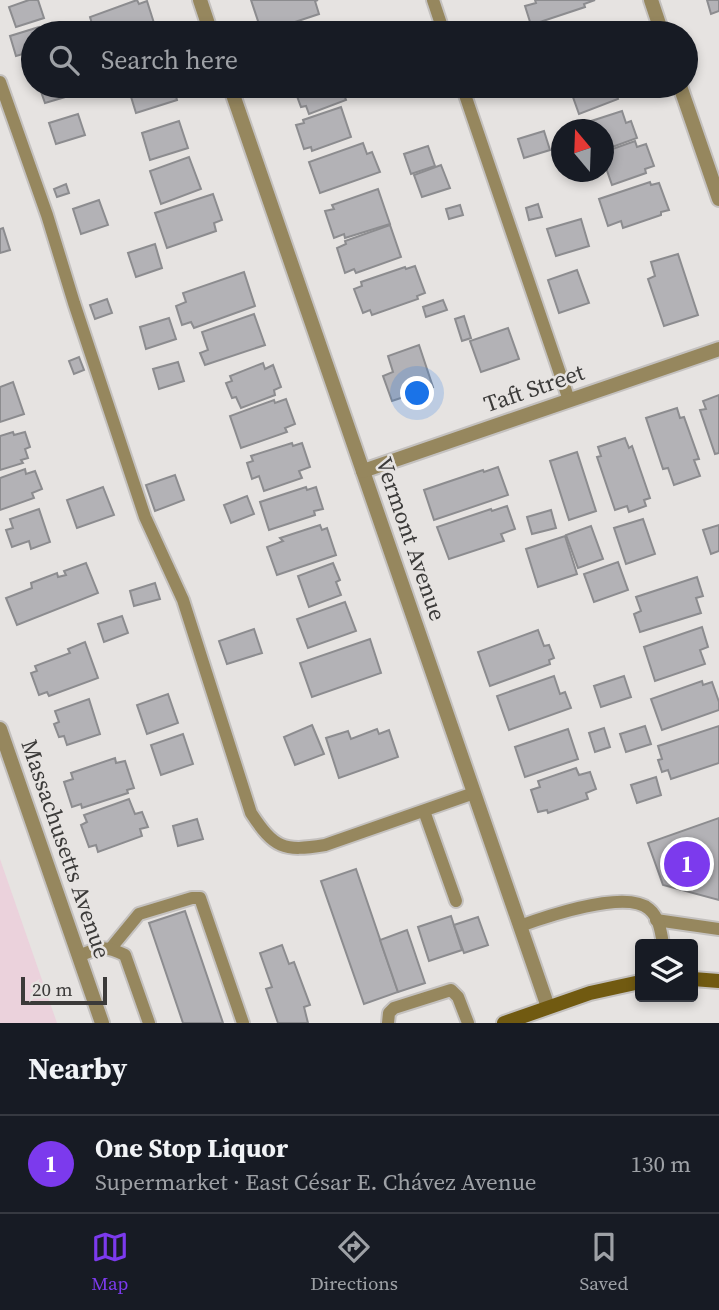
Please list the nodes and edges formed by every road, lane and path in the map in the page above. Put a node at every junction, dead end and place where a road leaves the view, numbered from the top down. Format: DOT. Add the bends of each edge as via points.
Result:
graph roads {
  1 [pos="200,0"];
  2 [pos="433,0"];
  3 [pos="650,0"];
  4 [pos="207,21"];
  5 [pos="440,21"];
  6 [pos="658,21"];
  7 [pos="0,82"];
  8 [pos="234,98"];
  9 [pos="466,98"];
  10 [pos="684,98"];
  11 [pos="719,200"];
  12 [pos="719,349"];
  13 [pos="569,400"];
  14 [pos="363,471"];
  15 [pos="0,729"];
  16 [pos="474,793"];
  17 [pos="424,811"];
  18 [pos="456,901"];
  19 [pos="656,920"];
  20 [pos="520,926"];
  21 [pos="719,929"];
  22 [pos="662,939"];
  23 [pos="111,948"];
  24 [pos="79,956"];
  25 [pos="698,979"];
  26 [pos="719,981"];
  27 [pos="635,983"];
  28 [pos="548,1007"];
  29 [pos="102,1023"];
  30 [pos="149,1023"];
  31 [pos="243,1023"];
  32 [pos="388,1023"];
  33 [pos="468,1023"];
  34 [pos="504,1023"];
  1 -- 4 [label="street"];
  2 -- 5 [label="lane"];
  3 -- 6 [label="street"];
  7 -- 17 [label="lane" via="145,517 183,600 251,813 265,835 284,847 303,849"];
  8 -- 14 [label="street, Vermont Avenue"];
  9 -- 13 [label="lane"];
  10 -- 11 [label="street"];
  12 -- 13 [label="street, Taft Street"];
  13 -- 14 [label="street, Taft Street"];
  14 -- 16 [label="street, Vermont Avenue"];
  15 -- 24 [label="street, Massachusetts Avenue"];
  16 -- 17 [label="lane"];
  16 -- 20 [label="street, Vermont Avenue"];
  17 -- 18 [label="lane"];
  19 -- 20 [label="lane" via="643,905 612,903 573,909"];
  19 -- 21 [label="lane"];
  19 -- 22 [label="lane"];
  20 -- 28 [label="street, Vermont Avenue"];
  23 -- 24 [label="lane" via="100,947"];
  23 -- 30 [label="lane" via="125,955"];
  23 -- 31 [label="lane" via="139,914 200,898"];
  24 -- 29 [label="street, Massachusetts Avenue"];
  25 -- 26 [label="street"];
  27 -- 28 [label="street"];
  28 -- 34 [label="street"];
  32 -- 33 [label="lane" via="388,1013 394,1008 451,990"];
}
